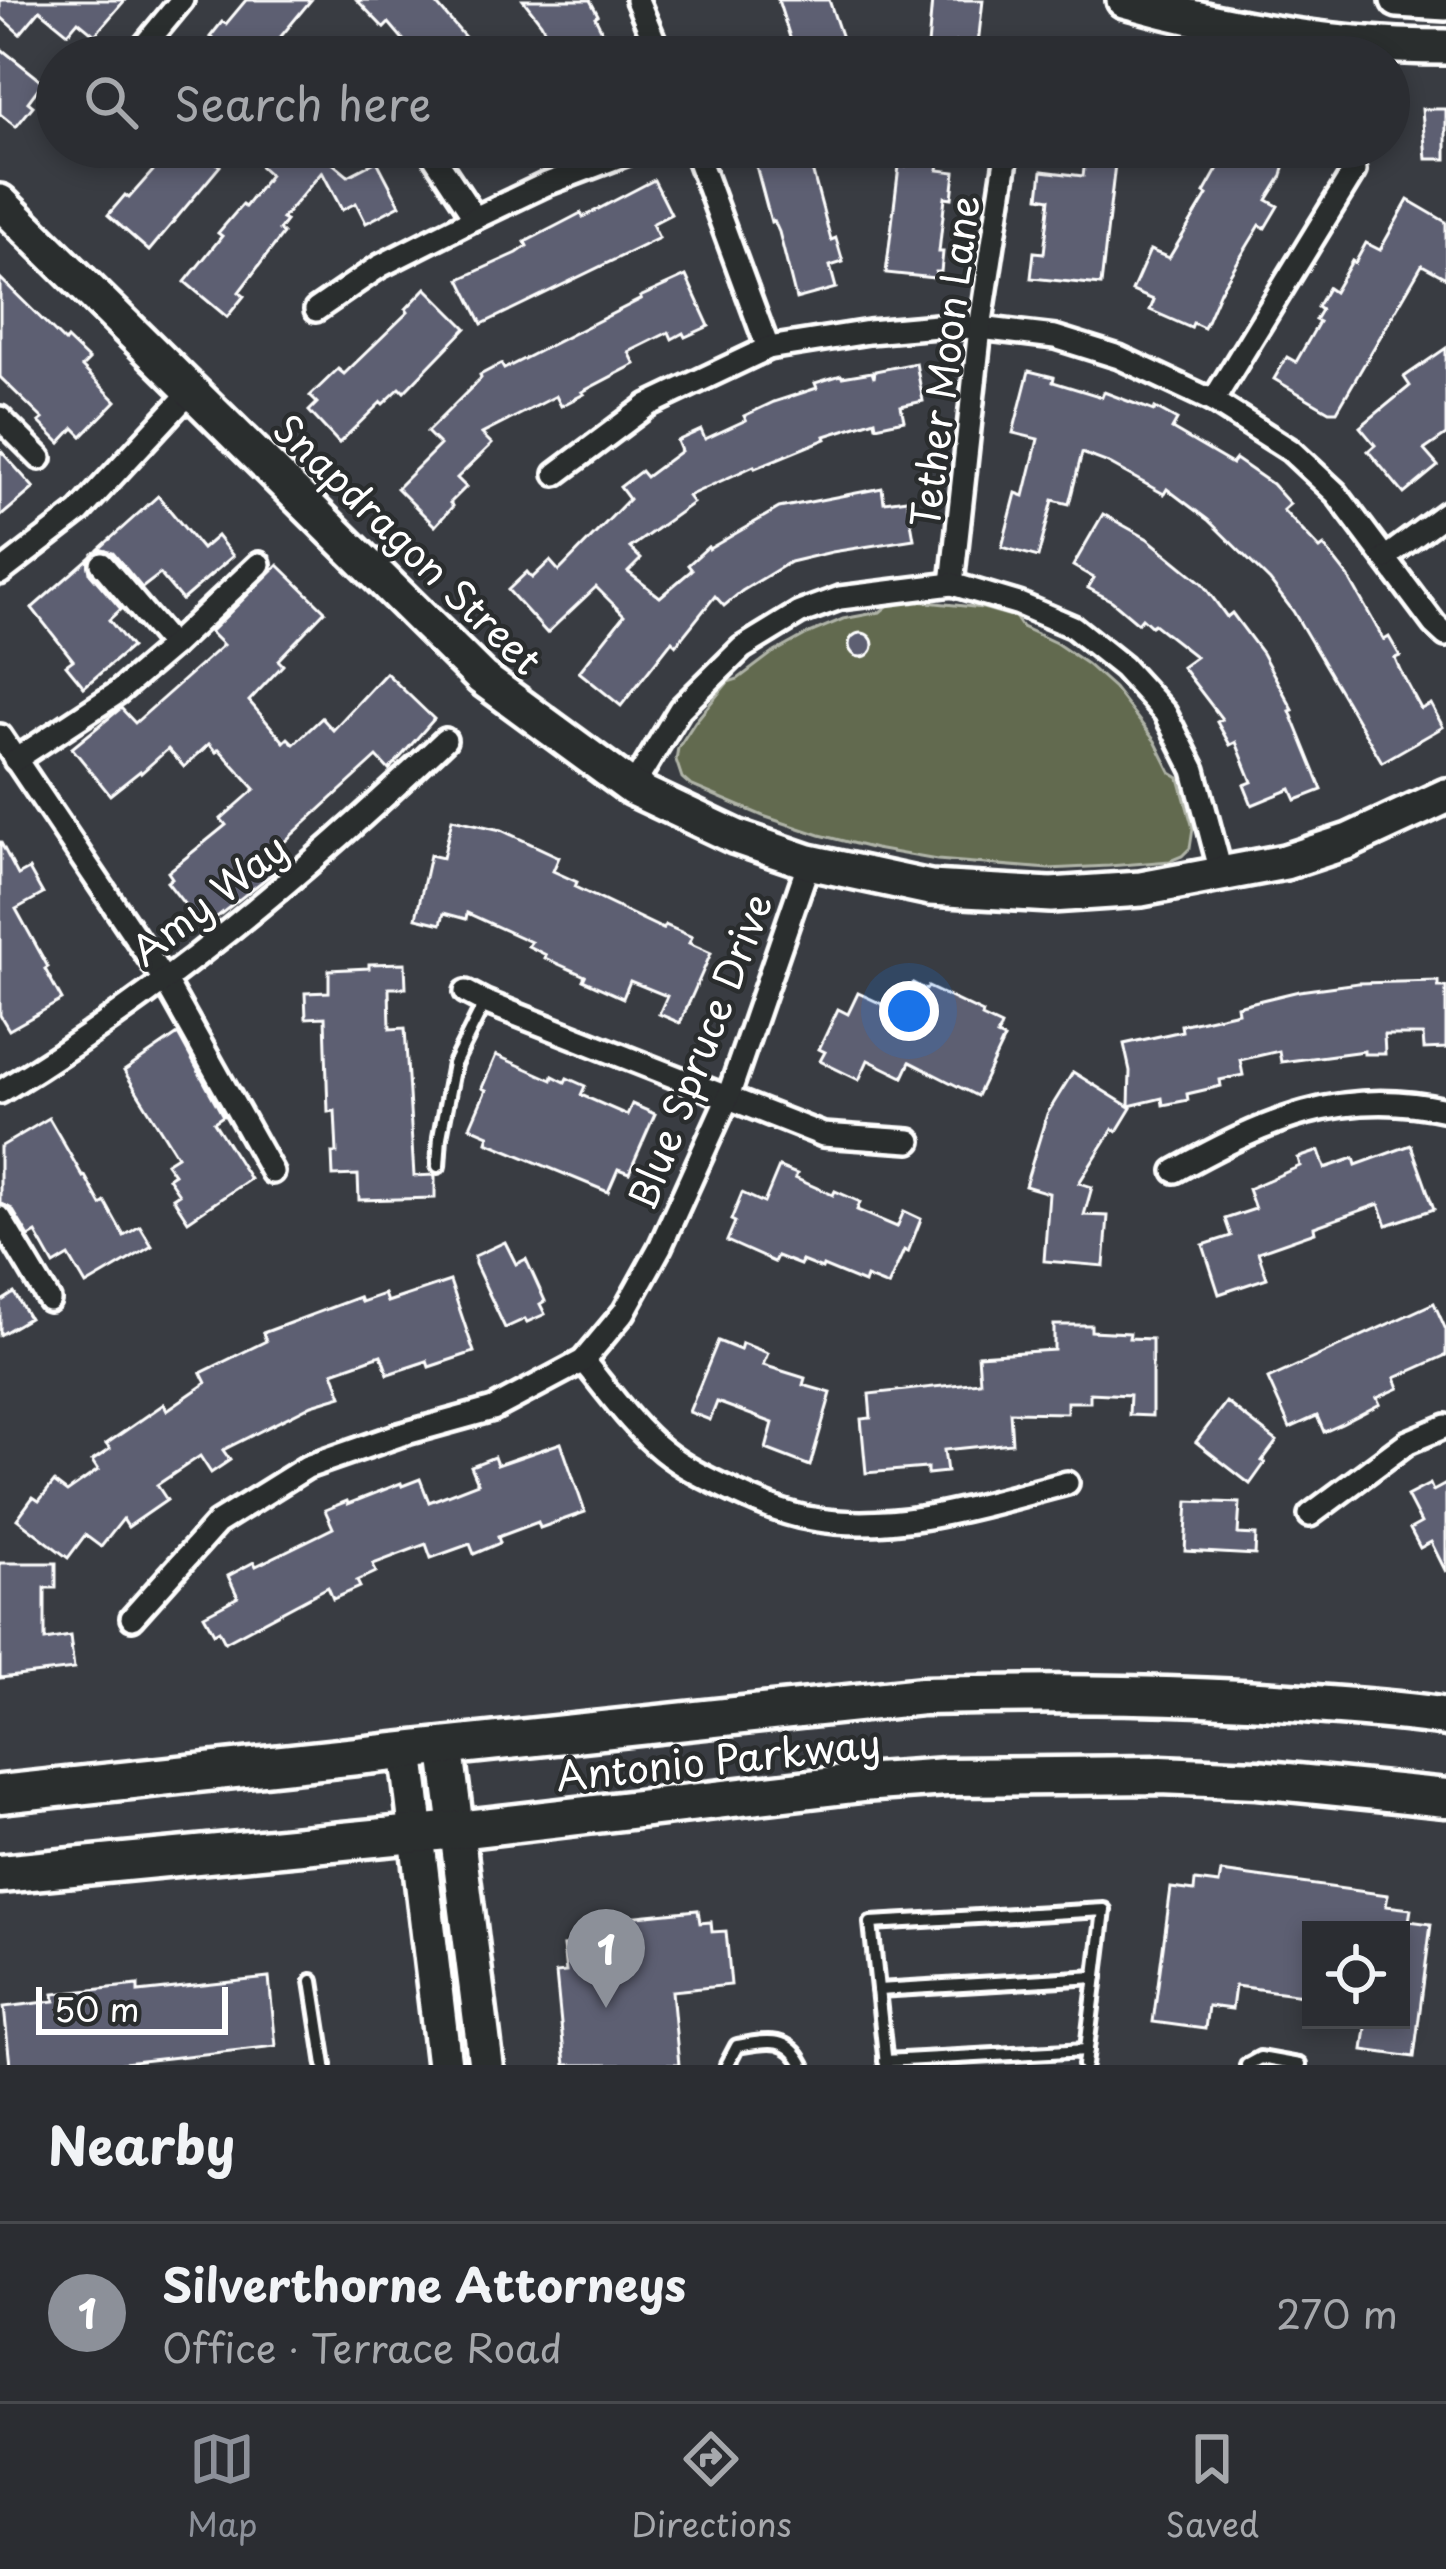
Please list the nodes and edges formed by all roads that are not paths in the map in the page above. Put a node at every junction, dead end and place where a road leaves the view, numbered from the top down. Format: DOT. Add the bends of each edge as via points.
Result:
graph roads {
  1 [pos="182,0"];
  2 [pos="638,0"];
  3 [pos="1124,0"];
  4 [pos="1398,0"];
  5 [pos="1446,3"];
  6 [pos="152,36"];
  7 [pos="653,36"];
  8 [pos="1307,36"];
  9 [pos="1410,45"];
  10 [pos="1446,47"];
  11 [pos="442,168"];
  12 [pos="589,168"];
  13 [pos="702,168"];
  14 [pos="1005,168"];
  15 [pos="1354,171"];
  16 [pos="0,202"];
  17 [pos="475,218"];
  18 [pos="316,310"];
  19 [pos="980,328"];
  20 [pos="768,348"];
  21 [pos="190,391"];
  22 [pos="1213,401"];
  23 [pos="0,418"];
  24 [pos="40,458"];
  25 [pos="556,473"];
  26 [pos="1446,513"];
  27 [pos="1385,558"];
  28 [pos="102,564"];
  29 [pos="259,564"];
  30 [pos="0,573"];
  31 [pos="952,584"];
  32 [pos="1446,635"];
  33 [pos="172,646"];
  34 [pos="0,736"];
  35 [pos="445,740"];
  36 [pos="15,760"];
  37 [pos="632,788"];
  38 [pos="1446,796"];
  39 [pos="809,862"];
  40 [pos="1222,875"];
  41 [pos="165,981"];
  42 [pos="476,997"];
  43 [pos="3,1082"];
  44 [pos="728,1097"];
  45 [pos="1446,1110"];
  46 [pos="910,1141"];
  47 [pos="438,1166"];
  48 [pos="1175,1171"];
  49 [pos="272,1172"];
  50 [pos="0,1218"];
  51 [pos="50,1300"];
  52 [pos="583,1361"];
  53 [pos="1446,1426"];
  54 [pos="1067,1483"];
  55 [pos="1310,1515"];
  56 [pos="132,1618"];
  57 [pos="1446,1717"];
  58 [pos="446,1746"];
  59 [pos="407,1750"];
  60 [pos="0,1794"];
  61 [pos="1446,1798"];
  62 [pos="457,1830"];
  63 [pos="416,1833"];
  64 [pos="0,1874"];
  65 [pos="1096,1977"];
  66 [pos="312,1981"];
  67 [pos="878,1990"];
  68 [pos="1087,2050"];
  69 [pos="886,2063"];
  70 [pos="325,2065"];
  71 [pos="444,2065"];
  72 [pos="486,2065"];
  73 [pos="728,2065"];
  74 [pos="803,2065"];
  75 [pos="1085,2065"];
  76 [pos="1247,2065"];
  77 [pos="1299,2065"];
  1 -- 6 [label="street"];
  2 -- 7 [label="street"];
  3 -- 8 [label="street"];
  4 -- 5 [label="street"];
  9 -- 10 [label="street"];
  11 -- 17 [label="street"];
  12 -- 17 [label="street"];
  13 -- 20 [label="street"];
  14 -- 19 [label="street, Tether Moon Lane"];
  15 -- 22 [label="street"];
  16 -- 21 [label="street, Snapdragon Street"];
  17 -- 18 [label="street" via="380,266"];
  19 -- 20 [label="street" via="869,332"];
  19 -- 22 [label="street" via="1119,356"];
  19 -- 31 [label="street, Tether Moon Lane"];
  20 -- 25 [label="street" via="648,405"];
  21 -- 30 [label="street" via="79,512"];
  21 -- 37 [label="street, Snapdragon Street" via="482,678"];
  22 -- 27 [label="street" via="1290,450 1336,493"];
  23 -- 24 [label="street"];
  26 -- 27 [label="street"];
  27 -- 32 [label="street"];
  28 -- 33 [label="street"];
  29 -- 33 [label="street"];
  31 -- 37 [label="street" via="840,598 742,648 680,709"];
  31 -- 40 [label="street" via="1072,627 1123,667 1165,713 1194,770"];
  33 -- 36 [label="street"];
  34 -- 36 [label="street"];
  35 -- 41 [label="street, Amy Way" via="290,882"];
  36 -- 41 [label="street"];
  37 -- 39 [label="street, Snapdragon Street"];
  38 -- 40 [label="street, Snapdragon Street" via="1349,841"];
  39 -- 40 [label="street, Snapdragon Street" via="930,888 1051,895"];
  39 -- 44 [label="street, Blue Spruce Drive"];
  41 -- 43 [label="street, Amy Way" via="52,1060"];
  41 -- 49 [label="street"];
  42 -- 44 [label="street"];
  42 -- 47 [label="lane" via="454,1064"];
  44 -- 46 [label="street" via="823,1135"];
  44 -- 52 [label="street, Blue Spruce Drive" via="660,1247 624,1312"];
  45 -- 48 [label="street" via="1382,1102 1299,1112"];
  50 -- 51 [label="street"];
  52 -- 54 [label="street" via="662,1450 732,1491 811,1519 875,1524"];
  52 -- 56 [label="street, Blue Spruce Drive" via="493,1409 308,1467 217,1523"];
  53 -- 55 [label="street" via="1408,1442"];
  57 -- 58 [label="main road, Antonio Parkway" via="1176,1695 922,1696"];
  58 -- 59 [label="main road, Antonio Parkway"];
  58 -- 62 [label="street"];
  59 -- 60 [label="main road, Antonio Parkway"];
  59 -- 63 [label="street"];
  61 -- 62 [label="main road, Antonio Parkway" via="1257,1779 946,1777"];
  62 -- 63 [label="main road, Antonio Parkway"];
  62 -- 72 [label="street"];
  63 -- 64 [label="main road, Antonio Parkway"];
  63 -- 71 [label="street"];
  65 -- 67 [label="lane"];
  65 -- 67 [label="lane" via="1104,1910 872,1923"];
  65 -- 68 [label="lane"];
  66 -- 70 [label="lane"];
  67 -- 69 [label="lane"];
  68 -- 69 [label="lane"];
  68 -- 75 [label="lane"];
  73 -- 74 [label="lane" via="737,2046 769,2041 791,2048"];
  76 -- 77 [label="lane" via="1260,2058"];
}
